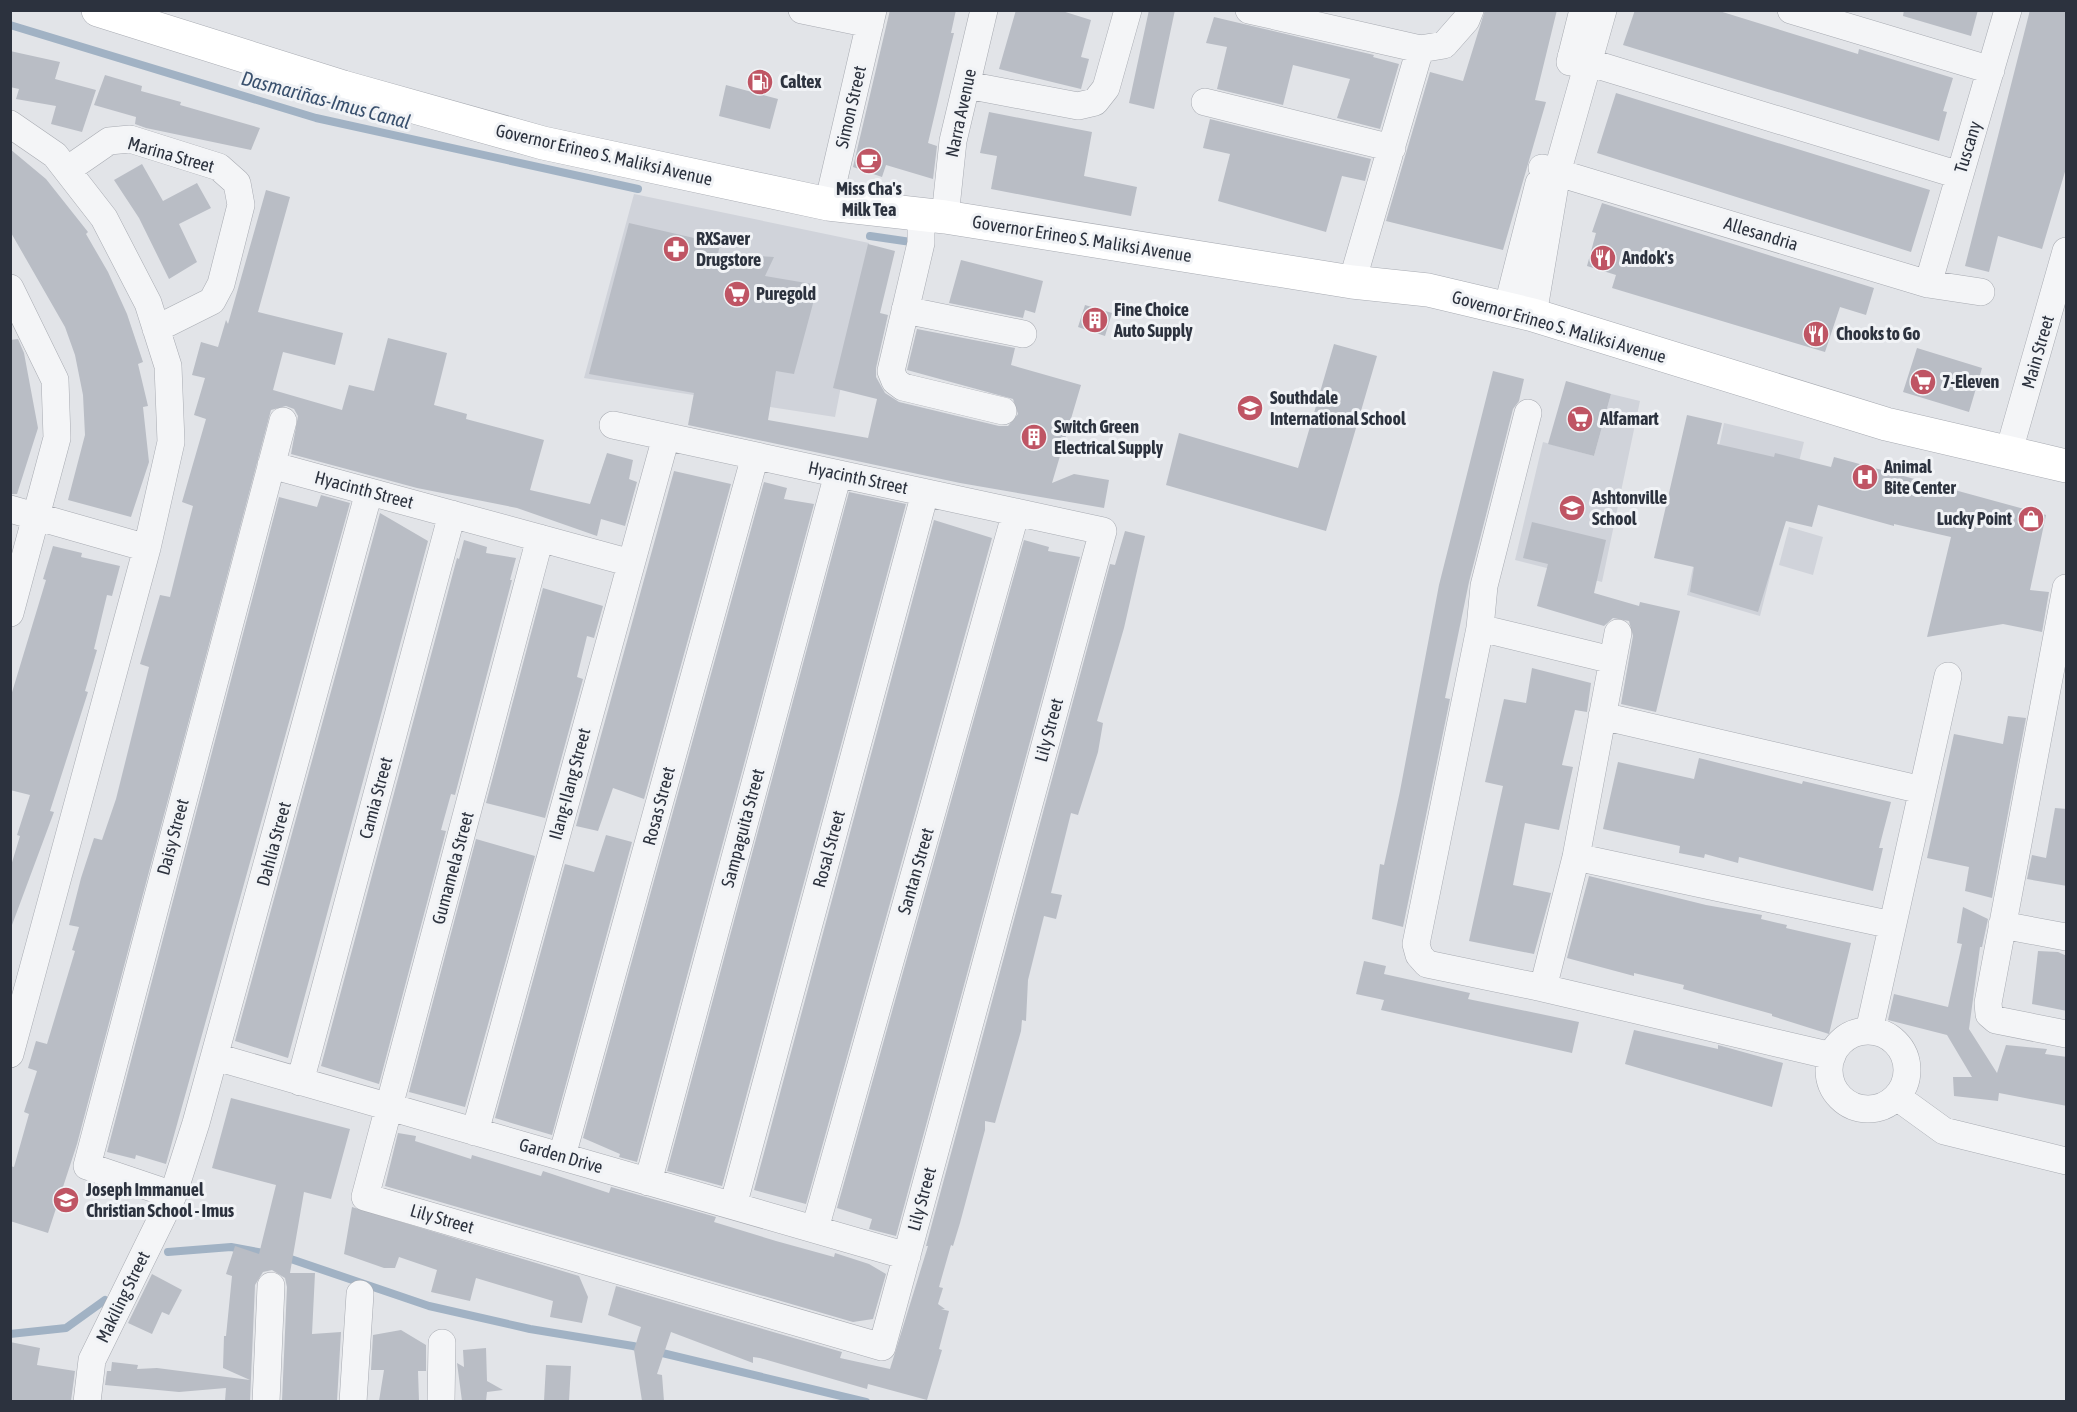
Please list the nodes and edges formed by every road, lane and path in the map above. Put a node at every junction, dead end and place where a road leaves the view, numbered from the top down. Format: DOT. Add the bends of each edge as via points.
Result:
graph roads {
  1 [pos="98,10"];
  2 [pos="802,10"];
  3 [pos="984,10"];
  4 [pos="1128,10"];
  5 [pos="1249,10"];
  6 [pos="1470,10"];
  7 [pos="1583,10"];
  8 [pos="1603,10"];
  9 [pos="1791,10"];
  10 [pos="2008,10"];
  11 [pos="872,17"];
  12 [pos="1420,50"];
  13 [pos="1580,59"];
  14 [pos="1991,70"];
  15 [pos="967,85"];
  16 [pos="1205,102"];
  17 [pos="10,124"];
  18 [pos="1392,147"];
  19 [pos="66,170"];
  20 [pos="1550,170"];
  21 [pos="1959,175"];
  22 [pos="828,204"];
  23 [pos="933,215"];
  24 [pos="2067,251"];
  25 [pos="1352,282"];
  26 [pos="1928,284"];
  27 [pos="10,288"];
  28 [pos="1981,292"];
  29 [pos="905,310"];
  30 [pos="1520,312"];
  31 [pos="2057,319"];
  32 [pos="156,328"];
  33 [pos="1023,334"];
  34 [pos="1003,411"];
  35 [pos="1528,413"];
  36 [pos="283,421"];
  37 [pos="613,425"];
  38 [pos="666,437"];
  39 [pos="2009,452"];
  40 [pos="755,456"];
  41 [pos="271,465"];
  42 [pos="2067,466"];
  43 [pos="838,474"];
  44 [pos="369,492"];
  45 [pos="925,493"];
  46 [pos="10,509"];
  47 [pos="1016,512"];
  48 [pos="452,514"];
  49 [pos="38,517"];
  50 [pos="1103,531"];
  51 [pos="540,538"];
  52 [pos="147,548"];
  53 [pos="631,563"];
  54 [pos="2067,588"];
  55 [pos="10,613"];
  56 [pos="1480,628"];
  57 [pos="1618,633"];
  58 [pos="1612,660"];
  59 [pos="1948,676"];
  60 [pos="1602,716"];
  61 [pos="1922,790"];
  62 [pos="1576,857"];
  63 [pos="1892,925"];
  64 [pos="2002,925"];
  65 [pos="2067,937"];
  66 [pos="1543,987"];
  67 [pos="1869,1031"];
  68 [pos="2067,1034"];
  69 [pos="10,1053"];
  70 [pos="1832,1056"];
  71 [pos="216,1058"];
  72 [pos="300,1082"];
  73 [pos="1897,1096"];
  74 [pos="389,1107"];
  75 [pos="475,1132"];
  76 [pos="562,1156"];
  77 [pos="2067,1161"];
  78 [pos="648,1182"];
  79 [pos="173,1196"];
  80 [pos="365,1197"];
  81 [pos="733,1206"];
  82 [pos="815,1229"];
  83 [pos="907,1256"];
  84 [pos="271,1286"];
  85 [pos="360,1294"];
  86 [pos="442,1342"];
  87 [pos="87,1401"];
  88 [pos="266,1401"];
  89 [pos="353,1401"];
  90 [pos="441,1401"];
  1 -- 22 [label="main road, Governor Erineo S. Maliksi Avenue" via="343,87 543,143"];
  2 -- 11 [label="street"];
  3 -- 15 [label="street, Narra Avenue"];
  4 -- 15 [label="street" via="1106,88 1095,102 1078,106"];
  5 -- 12 [label="street"];
  6 -- 12 [label="street" via="1444,45"];
  7 -- 13 [label="street"];
  8 -- 13 [label="street"];
  9 -- 14 [label="street"];
  10 -- 14 [label="street, Tuscany"];
  11 -- 22 [label="street, Simon Street"];
  12 -- 18 [label="street"];
  13 -- 20 [label="street"];
  13 -- 21 [label="street"];
  14 -- 21 [label="street, Tuscany"];
  15 -- 23 [label="street, Narra Avenue"];
  16 -- 18 [label="street"];
  17 -- 19 [label="street" via="55,155"];
  18 -- 25 [label="street"];
  19 -- 32 [label="street" via="104,218 148,303"];
  19 -- 32 [label="street, Marina Street" via="108,141 130,139 219,167 237,183 241,205 221,284 212,301"];
  20 -- 26 [label="street, Allesandria"];
  20 -- 30 [label="street"];
  21 -- 26 [label="street, Tuscany"];
  22 -- 23 [label="main road, Governor Erineo S. Maliksi Avenue"];
  23 -- 25 [label="main road, Governor Erineo S. Maliksi Avenue"];
  23 -- 29 [label="street, Narra Avenue" via="921,243"];
  24 -- 31 [label="street, Main Street"];
  25 -- 30 [label="main road, Governor Erineo S. Maliksi Avenue" via="1428,290"];
  26 -- 28 [label="street, Allesandria"];
  27 -- 49 [label="street" via="55,380 57,438"];
  29 -- 33 [label="street"];
  29 -- 34 [label="street, Narra Avenue" via="891,371 895,381 903,387"];
  30 -- 39 [label="main road, Governor Erineo S. Maliksi Avenue" via="1886,424"];
  31 -- 39 [label="street, Main Street"];
  32 -- 52 [label="street" via="168,366 171,442"];
  35 -- 56 [label="street" via="1484,586"];
  36 -- 41 [label="street, Daisy Street"];
  37 -- 38 [label="street, Hyacinth Street"];
  38 -- 40 [label="street, Hyacinth Street"];
  38 -- 53 [label="street, Ilang-Ilang Street"];
  39 -- 42 [label="main road, Governor Erineo S. Maliksi Avenue"];
  40 -- 43 [label="street, Hyacinth Street"];
  40 -- 76 [label="street, Rosas Street"];
  41 -- 44 [label="street, Hyacinth Street"];
  41 -- 79 [label="street, Daisy Street" via="87,1166"];
  43 -- 45 [label="street, Hyacinth Street"];
  43 -- 78 [label="street, Sampaguita Street"];
  44 -- 48 [label="street, Hyacinth Street"];
  44 -- 71 [label="street, Dahlia Street"];
  45 -- 47 [label="street, Hyacinth Street"];
  45 -- 81 [label="street, Rosal Street"];
  46 -- 49 [label="street"];
  47 -- 50 [label="street, Hyacinth Street"];
  47 -- 82 [label="street, Santan Street"];
  48 -- 51 [label="street, Hyacinth Street"];
  48 -- 72 [label="street, Camia Street"];
  49 -- 52 [label="street"];
  49 -- 55 [label="street"];
  50 -- 83 [label="street, Lily Street"];
  51 -- 53 [label="street, Hyacinth Street"];
  51 -- 74 [label="street, Gumamela Street"];
  52 -- 69 [label="street"];
  53 -- 75 [label="street, Ilang-Ilang Street"];
  54 -- 64 [label="street"];
  56 -- 58 [label="street"];
  56 -- 66 [label="street" via="1416,944 1427,964"];
  57 -- 58 [label="street"];
  58 -- 60 [label="street"];
  59 -- 61 [label="street"];
  60 -- 61 [label="street"];
  60 -- 62 [label="street"];
  61 -- 63 [label="street"];
  62 -- 63 [label="street"];
  62 -- 66 [label="street"];
  63 -- 67 [label="street"];
  64 -- 65 [label="street"];
  64 -- 68 [label="street" via="1989,1014 1996,1020"];
  66 -- 70 [label="street"];
  67 -- 70 [label="street" via="1847,1038"];
  67 -- 73 [label="street" via="1892,1040 1903,1055 1907,1074"];
  70 -- 73 [label="street" via="1830,1079 1842,1100 1852,1106 1876,1109"];
  71 -- 72 [label="street, Garden Drive"];
  71 -- 79 [label="street, Dahlia Street"];
  72 -- 74 [label="street, Garden Drive"];
  73 -- 77 [label="street" via="1944,1131"];
  74 -- 75 [label="street, Garden Drive"];
  74 -- 80 [label="street, Gumamela Street"];
  75 -- 76 [label="street, Garden Drive"];
  76 -- 78 [label="street, Garden Drive"];
  78 -- 81 [label="street, Garden Drive"];
  79 -- 87 [label="street, Makiling Street" via="92,1360"];
  80 -- 83 [label="street, Lily Street" via="882,1347"];
  81 -- 82 [label="street, Garden Drive"];
  82 -- 83 [label="street, Garden Drive"];
  84 -- 88 [label="street"];
  85 -- 89 [label="street"];
  86 -- 90 [label="street"];
}
